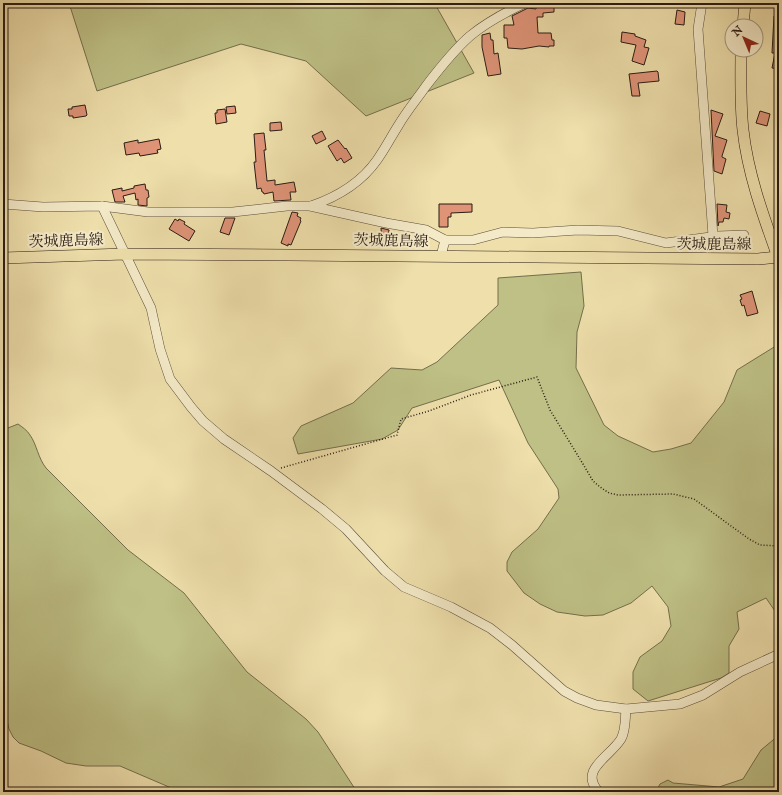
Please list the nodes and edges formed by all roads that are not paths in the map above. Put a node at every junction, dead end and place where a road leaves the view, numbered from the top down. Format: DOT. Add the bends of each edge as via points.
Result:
graph roads {
  1 [pos="525,3"];
  2 [pos="702,3"];
  3 [pos="745,3"];
  4 [pos="744,18"];
  5 [pos="741,58"];
  6 [pos="3,204"];
  7 [pos="102,206"];
  8 [pos="310,206"];
  9 [pos="744,235"];
  10 [pos="713,236"];
  11 [pos="445,240"];
  12 [pos="673,242"];
  13 [pos="776,244"];
  14 [pos="125,254"];
  15 [pos="441,256"];
  16 [pos="3,258"];
  17 [pos="778,258"];
  18 [pos="672,259"];
  19 [pos="779,654"];
  20 [pos="626,709"];
  21 [pos="598,792"];
  1 -- 8 [label="street" via="505,12 470,36 426,87 398,125 378,160 359,180 337,195"];
  2 -- 10 [label="street" via="698,29"];
  3 -- 4 [label="main road"];
  5 -- 13 [label="main road" via="743,130 747,155 754,183"];
  6 -- 7 [label="street" via="43,207"];
  7 -- 8 [label="street" via="148,212 234,212"];
  7 -- 14 [label="street"];
  8 -- 11 [label="street" via="426,230"];
  9 -- 10 [label="street"];
  10 -- 12 [label="street"];
  11 -- 12 [label="street" via="473,240 503,232 578,230 618,231 666,243"];
  11 -- 15 [label="street"];
  12 -- 18 [label="street"];
  13 -- 17 [label="main road"];
  14 -- 15 [label="main road, 茨城鹿島線"];
  14 -- 16 [label="main road, 茨城鹿島線"];
  14 -- 20 [label="street" via="151,308 170,378 203,422 318,505 404,587 451,607 490,628 564,691 596,705"];
  15 -- 18 [label="main road, 茨城鹿島線"];
  17 -- 18 [label="main road, 茨城鹿島線"];
  19 -- 20 [label="street" via="680,704"];
  20 -- 21 [label="street" via="625,729 620,740 591,774 592,784"];
}
